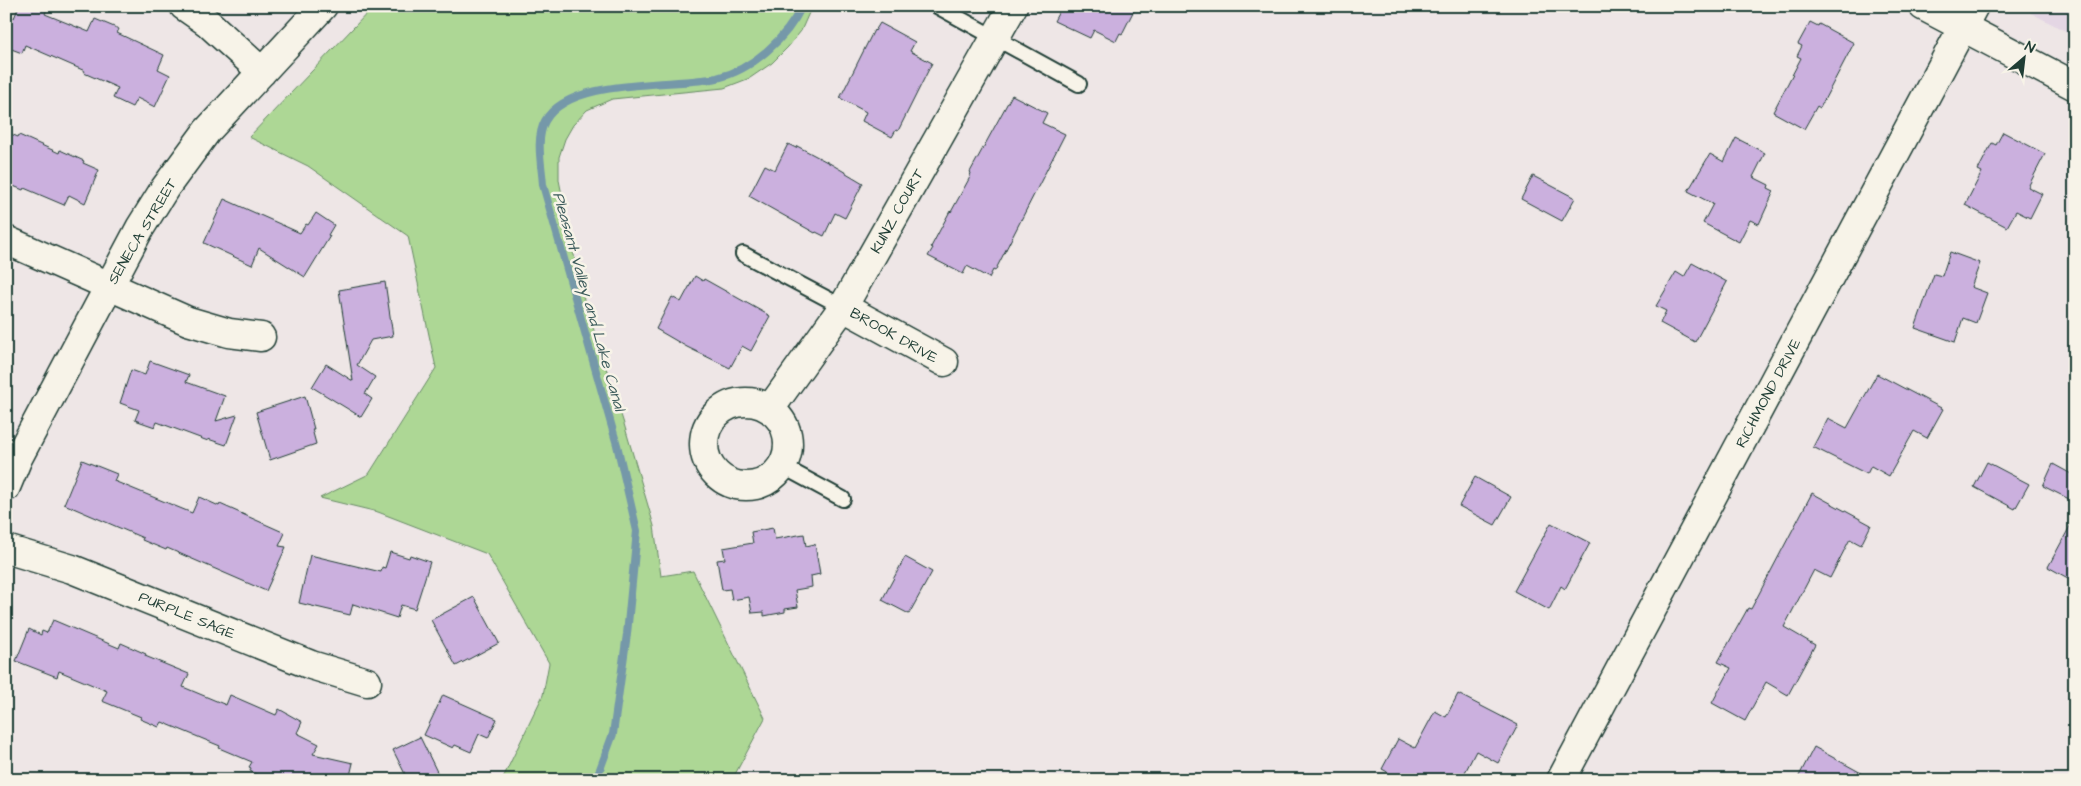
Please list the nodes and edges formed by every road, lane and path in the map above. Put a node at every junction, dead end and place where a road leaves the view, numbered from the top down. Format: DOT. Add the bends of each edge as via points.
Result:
graph roads {
  1 [pos="184,6"];
  2 [pos="323,6"];
  3 [pos="937,6"];
  4 [pos="1013,6"];
  5 [pos="1923,6"];
  6 [pos="1968,17"];
  7 [pos="996,37"];
  8 [pos="262,72"];
  9 [pos="1079,84"];
  10 [pos="2075,86"];
  11 [pos="6,240"];
  12 [pos="744,254"];
  13 [pos="109,286"];
  14 [pos="844,307"];
  15 [pos="261,336"];
  16 [pos="944,362"];
  17 [pos="770,409"];
  18 [pos="782,466"];
  19 [pos="6,487"];
  20 [pos="843,499"];
  21 [pos="6,549"];
  22 [pos="368,682"];
  23 [pos="1561,780"];
  1 -- 8 [label="street" via="207,22"];
  2 -- 8 [label="street, SENECA STREET"];
  3 -- 7 [label="lane"];
  4 -- 7 [label="street, KUNZ COURT"];
  5 -- 6 [label="street"];
  6 -- 10 [label="street"];
  6 -- 23 [label="street, RICHMOND DRIVE"];
  7 -- 9 [label="lane"];
  7 -- 14 [label="street, KUNZ COURT"];
  8 -- 13 [label="street, SENECA STREET" via="207,132 165,188"];
  11 -- 13 [label="street"];
  12 -- 14 [label="lane"];
  13 -- 15 [label="street" via="188,321 229,333"];
  13 -- 19 [label="street, SENECA STREET" via="18,458"];
  14 -- 16 [label="street, BROOK DRIVE"];
  14 -- 17 [label="street, KUNZ COURT"];
  17 -- 18 [label="street" via="787,432 788,446"];
  17 -- 18 [label="street" via="744,402 731,404 710,422 704,447 714,472 738,486 753,486 766,481"];
  18 -- 20 [label="lane"];
  21 -- 22 [label="street, PURPLE SAGE" via="72,569 311,665"];
}
